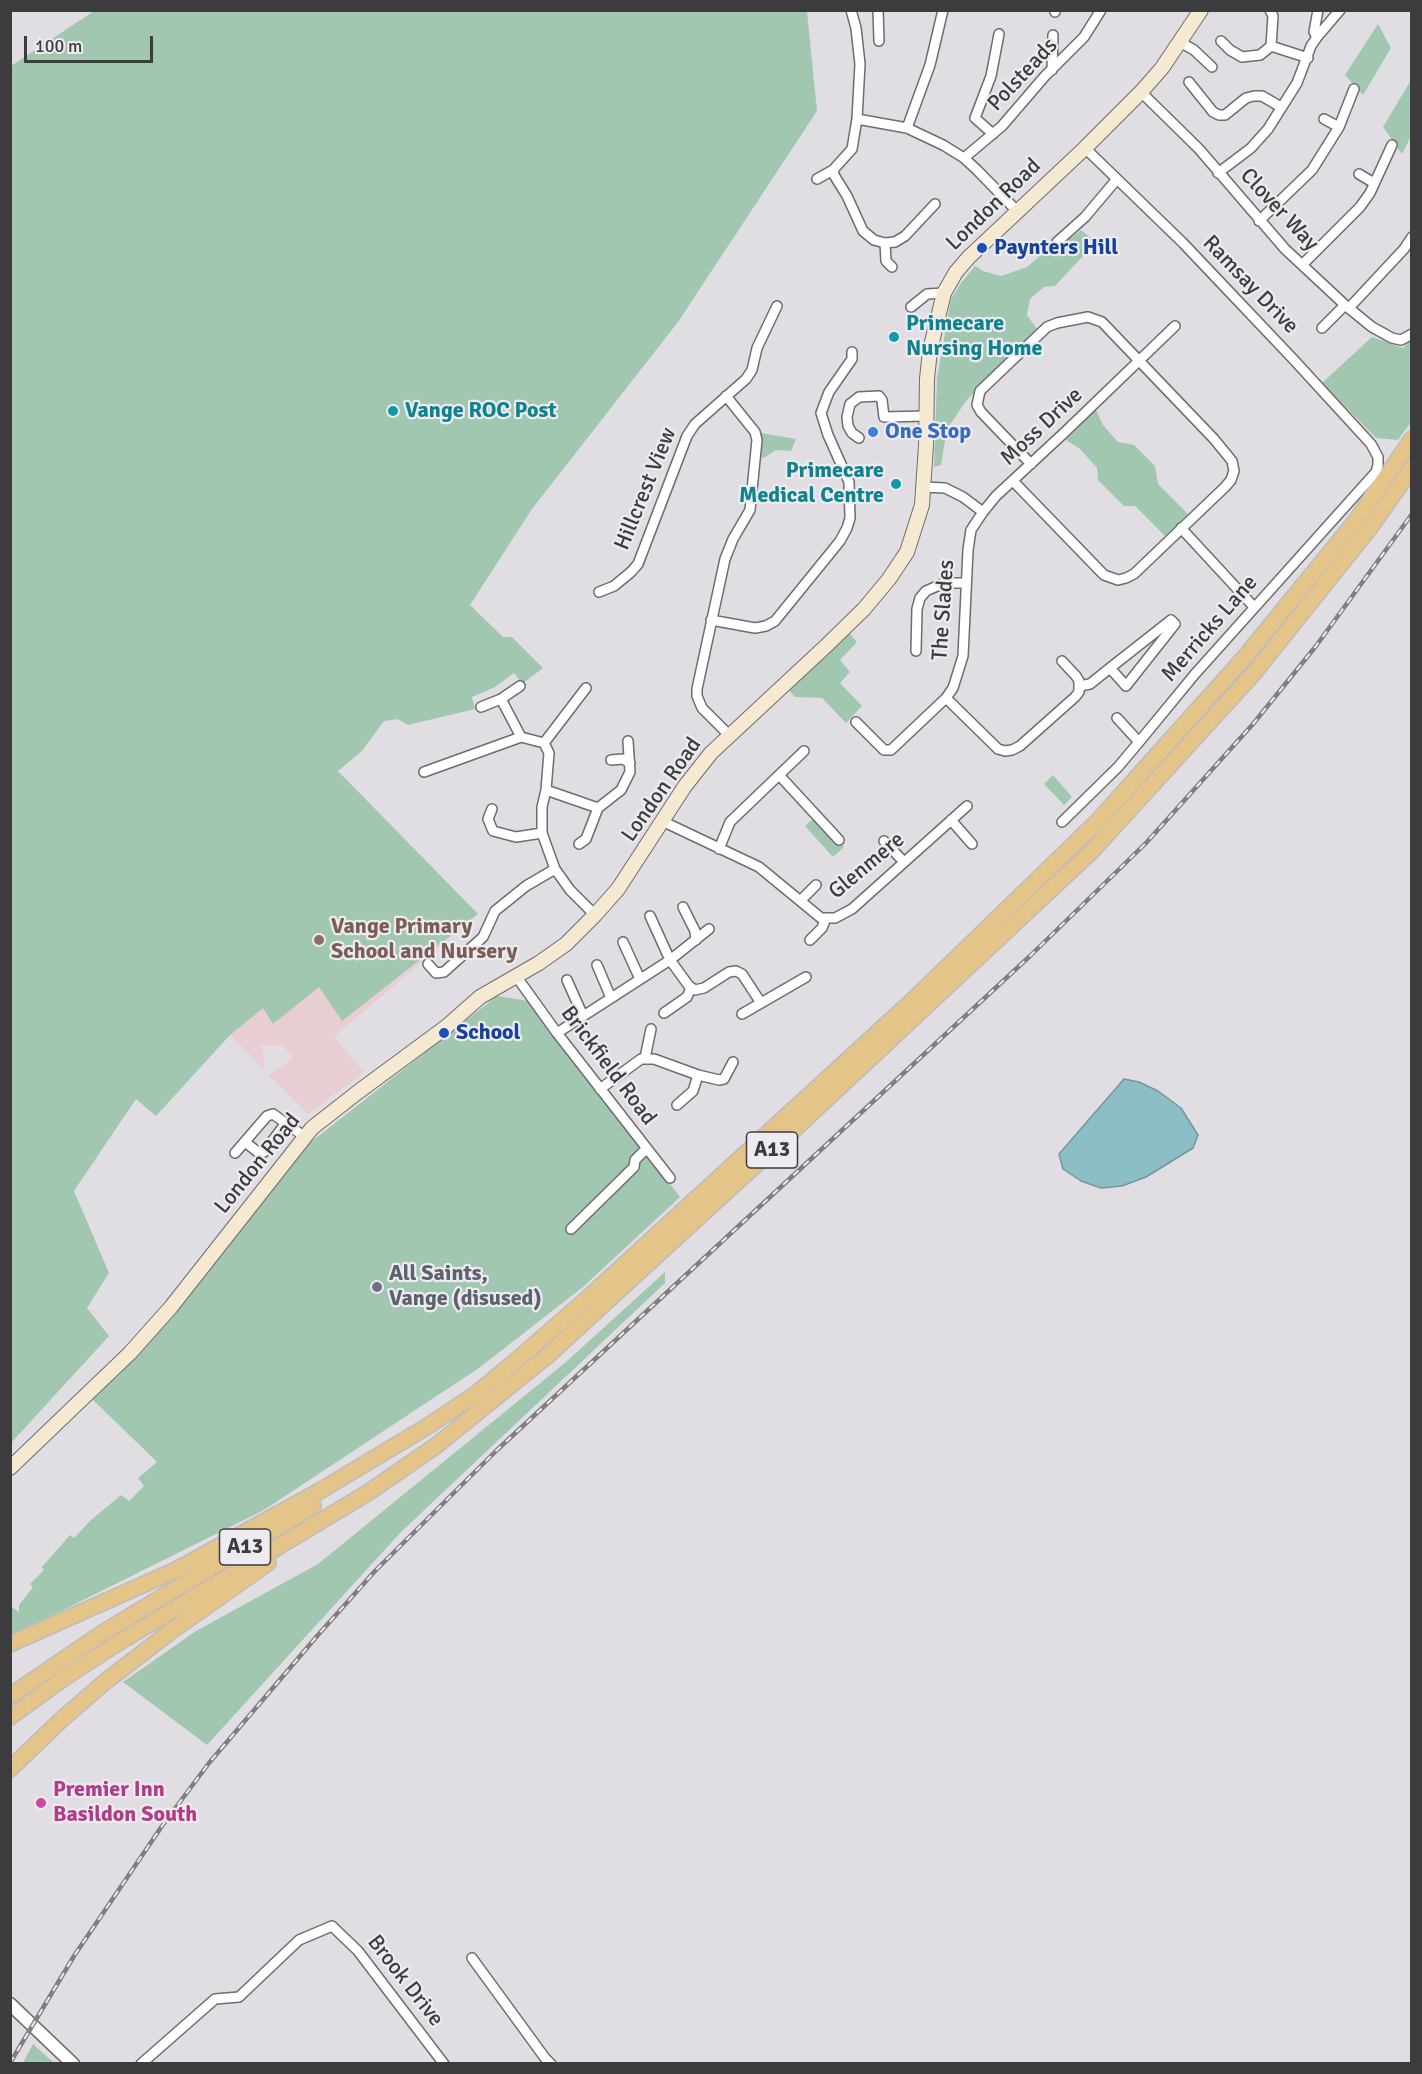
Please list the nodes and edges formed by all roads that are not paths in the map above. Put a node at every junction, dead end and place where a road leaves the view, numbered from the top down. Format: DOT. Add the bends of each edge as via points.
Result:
graph roads {
  1 [pos="852,10"];
  2 [pos="878,10"];
  3 [pos="943,10"];
  4 [pos="1101,10"];
  5 [pos="1201,10"];
  6 [pos="1270,10"];
  7 [pos="1318,10"];
  8 [pos="1340,10"];
  9 [pos="999,34"];
  10 [pos="1053,35"];
  11 [pos="1317,38"];
  12 [pos="879,41"];
  13 [pos="1221,41"];
  14 [pos="1180,42"];
  15 [pos="1271,46"];
  16 [pos="1308,58"];
  17 [pos="1212,68"];
  18 [pos="1052,70"];
  19 [pos="1189,82"];
  20 [pos="1354,89"];
  21 [pos="1141,92"];
  22 [pos="1281,107"];
  23 [pos="857,118"];
  24 [pos="1324,119"];
  25 [pos="1339,127"];
  26 [pos="907,128"];
  27 [pos="993,134"];
  28 [pos="1392,145"];
  29 [pos="1085,148"];
  30 [pos="964,158"];
  31 [pos="833,170"];
  32 [pos="1218,173"];
  33 [pos="1359,174"];
  34 [pos="817,178"];
  35 [pos="1117,179"];
  36 [pos="1374,183"];
  37 [pos="935,204"];
  38 [pos="1017,211"];
  39 [pos="1259,221"];
  40 [pos="1412,237"];
  41 [pos="1058,242"];
  42 [pos="885,243"];
  43 [pos="1302,265"];
  44 [pos="892,267"];
  45 [pos="944,293"];
  46 [pos="777,306"];
  47 [pos="911,307"];
  48 [pos="1347,307"];
  49 [pos="1175,326"];
  50 [pos="1322,328"];
  51 [pos="1412,334"];
  52 [pos="852,352"];
  53 [pos="1139,362"];
  54 [pos="726,396"];
  55 [pos="926,416"];
  56 [pos="859,438"];
  57 [pos="1412,439"];
  58 [pos="1378,457"];
  59 [pos="1031,464"];
  60 [pos="1412,468"];
  61 [pos="1014,481"];
  62 [pos="924,487"];
  63 [pos="983,512"];
  64 [pos="1181,528"];
  65 [pos="966,583"];
  66 [pos="599,592"];
  67 [pos="1254,607"];
  68 [pos="711,620"];
  69 [pos="916,651"];
  70 [pos="1062,661"];
  71 [pos="1110,668"];
  72 [pos="520,686"];
  73 [pos="1080,686"];
  74 [pos="586,688"];
  75 [pos="946,698"];
  76 [pos="501,699"];
  77 [pos="481,707"];
  78 [pos="1117,718"];
  79 [pos="856,722"];
  80 [pos="729,735"];
  81 [pos="521,737"];
  82 [pos="628,741"];
  83 [pos="1140,742"];
  84 [pos="544,743"];
  85 [pos="804,751"];
  86 [pos="611,760"];
  87 [pos="630,763"];
  88 [pos="424,772"];
  89 [pos="779,775"];
  90 [pos="546,790"];
  91 [pos="967,806"];
  92 [pos="598,808"];
  93 [pos="492,809"];
  94 [pos="488,819"];
  95 [pos="951,820"];
  96 [pos="662,821"];
  97 [pos="478,822"];
  98 [pos="1062,822"];
  99 [pos="542,833"];
  100 [pos="839,840"];
  101 [pos="884,841"];
  102 [pos="579,844"];
  103 [pos="972,844"];
  104 [pos="719,849"];
  105 [pos="904,862"];
  106 [pos="555,869"];
  107 [pos="816,885"];
  108 [pos="801,900"];
  109 [pos="684,907"];
  110 [pos="595,915"];
  111 [pos="650,916"];
  112 [pos="826,918"];
  113 [pos="709,929"];
  114 [pos="696,940"];
  115 [pos="810,940"];
  116 [pos="623,942"];
  117 [pos="670,960"];
  118 [pos="428,964"];
  119 [pos="597,965"];
  120 [pos="516,976"];
  121 [pos="806,977"];
  122 [pos="640,979"];
  123 [pos="567,980"];
  124 [pos="691,988"];
  125 [pos="611,998"];
  126 [pos="761,1003"];
  127 [pos="664,1013"];
  128 [pos="742,1014"];
  129 [pos="583,1016"];
  130 [pos="651,1029"];
  131 [pos="557,1033"];
  132 [pos="645,1058"];
  133 [pos="733,1062"];
  134 [pos="698,1076"];
  135 [pos="600,1089"];
  136 [pos="677,1105"];
  137 [pos="286,1124"];
  138 [pos="305,1137"];
  139 [pos="245,1142"];
  140 [pos="646,1149"];
  141 [pos="235,1153"];
  142 [pos="670,1178"];
  143 [pos="571,1229"];
  144 [pos="476,1394"];
  145 [pos="10,1468"];
  146 [pos="369,1492"];
  147 [pos="10,1644"];
  148 [pos="10,1696"];
  149 [pos="10,1717"];
  150 [pos="10,1769"];
  151 [pos="472,1958"];
  152 [pos="10,2004"];
  153 [pos="69,2062"];
  154 [pos="141,2064"];
  155 [pos="444,2064"];
  156 [pos="551,2064"];
  1 -- 23 [label="street" via="860,64"];
  2 -- 12 [label="street"];
  3 -- 26 [label="street" via="930,65"];
  4 -- 18 [label="street, Polsteads" via="1084,37"];
  5 -- 14 [label="main road, London Road"];
  6 -- 15 [label="street"];
  7 -- 11 [label="street" via="1314,32"];
  8 -- 11 [label="street"];
  9 -- 27 [label="street" via="991,76 975,118"];
  10 -- 18 [label="street"];
  11 -- 16 [label="street"];
  13 -- 15 [label="street" via="1242,57 1260,55"];
  14 -- 17 [label="street"];
  14 -- 21 [label="main road, London Road"];
  15 -- 16 [label="street"];
  16 -- 22 [label="street"];
  18 -- 27 [label="street, Polsteads"];
  19 -- 22 [label="street" via="1219,115 1254,96 1262,96"];
  20 -- 25 [label="street"];
  21 -- 29 [label="main road, London Road"];
  21 -- 32 [label="street, Clover Way" via="1188,137"];
  22 -- 32 [label="street" via="1251,148"];
  23 -- 26 [label="street"];
  23 -- 31 [label="street" via="852,149"];
  24 -- 25 [label="street"];
  25 -- 39 [label="street" via="1312,170"];
  26 -- 30 [label="street"];
  27 -- 30 [label="street, Polsteads"];
  28 -- 36 [label="street"];
  29 -- 35 [label="street, Ramsay Drive"];
  29 -- 38 [label="main road, London Road"];
  30 -- 38 [label="street"];
  31 -- 34 [label="street"];
  31 -- 42 [label="street" via="863,231"];
  32 -- 39 [label="street, Clover Way"];
  33 -- 36 [label="street"];
  35 -- 41 [label="street"];
  35 -- 58 [label="street, Ramsay Drive" via="1294,360 1371,444"];
  36 -- 43 [label="street" via="1360,207"];
  37 -- 42 [label="street" via="905,236"];
  38 -- 45 [label="main road, London Road" via="969,257"];
  39 -- 43 [label="street, Clover Way"];
  40 -- 48 [label="street"];
  42 -- 44 [label="street" via="886,261"];
  43 -- 48 [label="street, Clover Way"];
  45 -- 47 [label="street" via="927,294"];
  45 -- 55 [label="main road, London Road" via="930,350"];
  46 -- 54 [label="street, Hillcrest View" via="752,370"];
  48 -- 50 [label="street"];
  48 -- 51 [label="street, Clover Way" via="1384,335 1401,340"];
  49 -- 53 [label="street, Moss Drive"];
  52 -- 68 [label="street" via="852,359 829,392 821,413 849,482 847,528 774,621 755,628"];
  53 -- 59 [label="street, Moss Drive"];
  53 -- 59 [label="street" via="1095,318 1056,323 1034,337 980,390 977,405"];
  53 -- 64 [label="street" via="1232,461 1231,480"];
  54 -- 66 [label="street, Hillcrest View" via="687,435 638,564 614,586"];
  54 -- 68 [label="street" via="758,440 750,510 732,539"];
  55 -- 56 [label="street" via="884,417 882,398 859,397 850,404 847,417 848,426"];
  55 -- 62 [label="main road, London Road"];
  57 -- 144 [label="highway, A13" via="1355,522 1244,658 1097,822 911,1002 589,1297"];
  58 -- 67 [label="street, Merricks Lane" via="1376,472"];
  59 -- 61 [label="street, Moss Drive"];
  60 -- 146 [label="highway, A13" via="1370,529 1254,673 1091,852 547,1356 437,1445"];
  61 -- 63 [label="street, Moss Drive"];
  61 -- 64 [label="street" via="1111,579 1134,574"];
  62 -- 63 [label="street" via="945,488"];
  62 -- 80 [label="main road, London Road" via="916,529 890,579 827,645"];
  63 -- 65 [label="street, The Slades" via="971,530"];
  64 -- 67 [label="street"];
  65 -- 69 [label="street" via="944,584 926,591 920,598"];
  65 -- 75 [label="street, The Slades" via="963,656"];
  67 -- 83 [label="street, Merricks Lane"];
  68 -- 80 [label="street" via="697,696 702,708"];
  70 -- 73 [label="street"];
  71 -- 71 [label="street" via="1171,620 1175,624 1126,686"];
  71 -- 73 [label="street" via="1090,684"];
  72 -- 76 [label="street"];
  73 -- 75 [label="street" via="1075,698 1020,746 1005,752"];
  74 -- 84 [label="street"];
  75 -- 79 [label="street, The Slades" via="891,750 884,750"];
  76 -- 77 [label="street"];
  76 -- 81 [label="street"];
  78 -- 83 [label="street"];
  80 -- 96 [label="main road, London Road" via="685,786"];
  81 -- 84 [label="street"];
  81 -- 88 [label="street"];
  82 -- 87 [label="street"];
  83 -- 98 [label="street, Merricks Lane"];
  84 -- 90 [label="street" via="549,753"];
  85 -- 89 [label="street"];
  86 -- 87 [label="street"];
  87 -- 92 [label="street" via="621,790"];
  89 -- 100 [label="street"];
  89 -- 104 [label="street" via="730,822"];
  90 -- 92 [label="street"];
  90 -- 99 [label="street"];
  91 -- 95 [label="street, Glenmere"];
  92 -- 102 [label="street" via="586,839"];
  93 -- 94 [label="street"];
  94 -- 97 [label="street"];
  94 -- 99 [label="street" via="493,831 516,837"];
  95 -- 103 [label="street"];
  95 -- 105 [label="street, Glenmere"];
  96 -- 104 [label="street, Glenmere"];
  96 -- 110 [label="main road, London Road" via="634,867"];
  99 -- 106 [label="street"];
  101 -- 105 [label="street"];
  104 -- 108 [label="street, Glenmere" via="759,867"];
  105 -- 112 [label="street, Glenmere" via="852,909"];
  106 -- 110 [label="street"];
  106 -- 118 [label="street" via="495,911 483,937 444,972 436,973"];
  107 -- 108 [label="street"];
  108 -- 112 [label="street, Glenmere"];
  109 -- 114 [label="street"];
  110 -- 120 [label="main road, London Road" via="566,944"];
  111 -- 117 [label="street"];
  112 -- 115 [label="street"];
  113 -- 114 [label="street"];
  114 -- 117 [label="street"];
  116 -- 122 [label="street"];
  117 -- 122 [label="street"];
  117 -- 124 [label="street"];
  119 -- 125 [label="street"];
  120 -- 131 [label="street, Brickfield Road"];
  120 -- 138 [label="main road, London Road" via="480,997 330,1113"];
  121 -- 126 [label="street"];
  122 -- 125 [label="street"];
  123 -- 129 [label="street"];
  124 -- 126 [label="street" via="704,988 736,971 745,977"];
  124 -- 127 [label="street" via="687,997"];
  125 -- 129 [label="street"];
  126 -- 128 [label="street"];
  129 -- 131 [label="street"];
  130 -- 132 [label="street"];
  131 -- 135 [label="street, Brickfield Road"];
  132 -- 134 [label="street"];
  132 -- 135 [label="street"];
  133 -- 134 [label="street" via="722,1080"];
  134 -- 136 [label="street" via="693,1091"];
  135 -- 140 [label="street, Brickfield Road"];
  137 -- 138 [label="street"];
  137 -- 139 [label="street" via="273,1114 267,1116"];
  137 -- 139 [label="street" via="264,1152 259,1153"];
  138 -- 145 [label="main road, London Road" via="164,1315"];
  139 -- 141 [label="street"];
  140 -- 142 [label="street, Brickfield Road"];
  140 -- 143 [label="street" via="635,1160 634,1167"];
  144 -- 147 [label="highway, A13" via="380,1456 211,1551"];
  144 -- 148 [label="highway, A13" via="346,1486 135,1612"];
  146 -- 149 [label="highway, A13" via="150,1623"];
  146 -- 150 [label="highway, A13" via="144,1652 75,1708"];
  151 -- 156 [label="street"];
  152 -- 153 [label="street"];
  154 -- 155 [label="street, Brook Drive" via="216,1999 239,1997 299,1940 332,1926 358,1951"];
}
